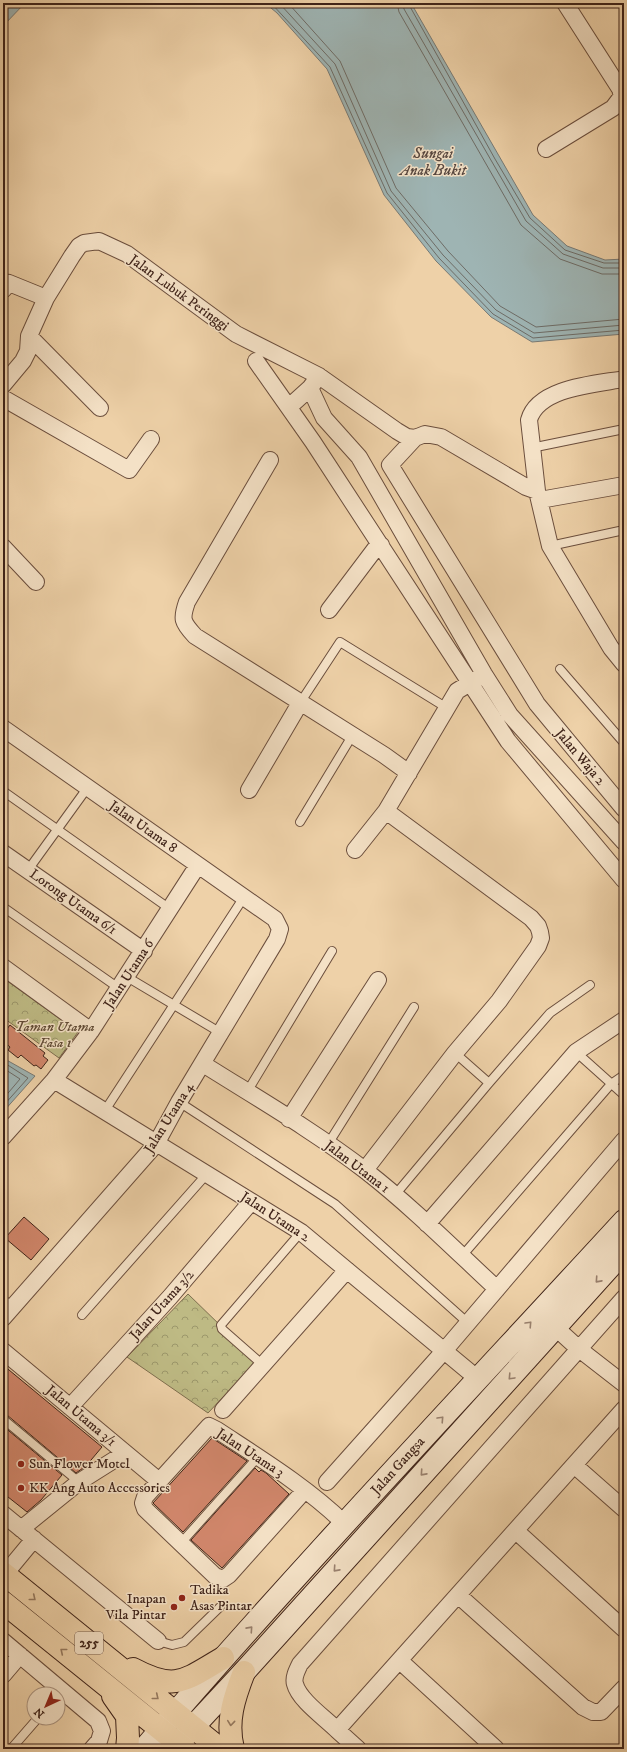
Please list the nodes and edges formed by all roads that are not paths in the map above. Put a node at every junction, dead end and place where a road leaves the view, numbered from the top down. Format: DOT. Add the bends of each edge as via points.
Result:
graph roads {
  1 [pos="567,3"];
  2 [pos="546,149"];
  3 [pos="3,290"];
  4 [pos="46,298"];
  5 [pos="29,336"];
  6 [pos="256,361"];
  7 [pos="624,379"];
  8 [pos="315,382"];
  9 [pos="3,385"];
  10 [pos="3,398"];
  11 [pos="288,407"];
  12 [pos="100,408"];
  13 [pos="624,429"];
  14 [pos="414,438"];
  15 [pos="151,439"];
  16 [pos="531,448"];
  17 [pos="359,457"];
  18 [pos="270,460"];
  19 [pos="390,465"];
  20 [pos="624,485"];
  21 [pos="539,495"];
  22 [pos="624,530"];
  23 [pos="381,545"];
  24 [pos="550,546"];
  25 [pos="3,547"];
  26 [pos="36,582"];
  27 [pos="329,610"];
  28 [pos="617,646"];
  29 [pos="624,664"];
  30 [pos="560,669"];
  31 [pos="484,674"];
  32 [pos="470,683"];
  33 [pos="300,703"];
  34 [pos="447,708"];
  35 [pos="3,728"];
  36 [pos="352,736"];
  37 [pos="624,743"];
  38 [pos="409,772"];
  39 [pos="572,784"];
  40 [pos="88,787"];
  41 [pos="249,790"];
  42 [pos="3,791"];
  43 [pos="555,798"];
  44 [pos="624,810"];
  45 [pos="386,811"];
  46 [pos="300,822"];
  47 [pos="56,829"];
  48 [pos="624,842"];
  49 [pos="355,850"];
  50 [pos="3,853"];
  51 [pos="198,865"];
  52 [pos="28,870"];
  53 [pos="624,880"];
  54 [pos="244,897"];
  55 [pos="3,907"];
  56 [pos="170,908"];
  57 [pos="280,929"];
  58 [pos="144,951"];
  59 [pos="332,951"];
  60 [pos="3,967"];
  61 [pos="378,980"];
  62 [pos="124,983"];
  63 [pos="590,985"];
  64 [pos="174,1005"];
  65 [pos="414,1007"];
  66 [pos="624,1020"];
  67 [pos="92,1031"];
  68 [pos="221,1033"];
  69 [pos="576,1052"];
  70 [pos="455,1053"];
  71 [pos="203,1064"];
  72 [pos="624,1075"];
  73 [pos="54,1080"];
  74 [pos="489,1083"];
  75 [pos="611,1084"];
  76 [pos="246,1092"];
  77 [pos="624,1095"];
  78 [pos="179,1102"];
  79 [pos="104,1112"];
  80 [pos="289,1119"];
  81 [pos="3,1137"];
  82 [pos="624,1140"];
  83 [pos="156,1144"];
  84 [pos="328,1144"];
  85 [pos="365,1170"];
  86 [pos="206,1175"];
  87 [pos="395,1195"];
  88 [pos="251,1202"];
  89 [pos="624,1221"];
  90 [pos="427,1224"];
  91 [pos="301,1232"];
  92 [pos="624,1251"];
  93 [pos="462,1256"];
  94 [pos="347,1270"];
  95 [pos="497,1288"];
  96 [pos="624,1298"];
  97 [pos="8,1303"];
  98 [pos="82,1315"];
  99 [pos="3,1318"];
  100 [pos="468,1323"];
  101 [pos="556,1328"];
  102 [pos="579,1349"];
  103 [pos="3,1351"];
  104 [pos="444,1351"];
  105 [pos="263,1365"];
  106 [pos="478,1379"];
  107 [pos="624,1384"];
  108 [pos="70,1407"];
  109 [pos="624,1409"];
  110 [pos="223,1410"];
  111 [pos="3,1419"];
  112 [pos="125,1452"];
  113 [pos="258,1457"];
  114 [pos="574,1465"];
  115 [pos="159,1481"];
  116 [pos="79,1482"];
  117 [pos="327,1482"];
  118 [pos="305,1490"];
  119 [pos="624,1509"];
  120 [pos="3,1514"];
  121 [pos="345,1524"];
  122 [pos="21,1529"];
  123 [pos="516,1531"];
  124 [pos="34,1539"];
  125 [pos="181,1543"];
  126 [pos="4,1574"];
  127 [pos="458,1595"];
  128 [pos="3,1602"];
  129 [pos="220,1607"];
  130 [pos="624,1629"];
  131 [pos="158,1640"];
  132 [pos="3,1641"];
  133 [pos="20,1655"];
  134 [pos="108,1658"];
  135 [pos="223,1658"];
  136 [pos="400,1661"];
  137 [pos="244,1672"];
  138 [pos="3,1675"];
  139 [pos="104,1684"];
  140 [pos="53,1686"];
  141 [pos="624,1688"];
  142 [pos="66,1697"];
  143 [pos="175,1712"];
  144 [pos="31,1726"];
  145 [pos="192,1727"];
  146 [pos="161,1729"];
  147 [pos="338,1730"];
  148 [pos="96,1745"];
  149 [pos="178,1747"];
  150 [pos="11,1749"];
  151 [pos="127,1749"];
  152 [pos="144,1749"];
  153 [pos="220,1749"];
  154 [pos="233,1749"];
  155 [pos="358,1749"];
  156 [pos="496,1749"];
  1 -- 2 [label="street" via="622,96 613,108"];
  3 -- 4 [label="street" via="9,283"];
  4 -- 5 [label="street, Jalan Lubuk Peringgi"];
  4 -- 8 [label="street, Jalan Lubuk Peringgi" via="79,246 84,242 99,241 127,254 236,334"];
  5 -- 9 [label="street, Jalan Lubuk Peringgi" via="28,351 23,361"];
  5 -- 12 [label="street"];
  6 -- 11 [label="street"];
  7 -- 16 [label="street" via="572,388 546,398 529,420"];
  8 -- 11 [label="street"];
  8 -- 14 [label="street, Jalan Lubuk Peringgi" via="407,437"];
  8 -- 17 [label="street" via="324,418"];
  10 -- 15 [label="street" via="129,470"];
  11 -- 23 [label="street"];
  13 -- 16 [label="lane"];
  14 -- 19 [label="street"];
  14 -- 21 [label="street" via="426,434 441,437"];
  16 -- 21 [label="street"];
  17 -- 19 [label="street"];
  17 -- 31 [label="street"];
  18 -- 33 [label="street" via="187,602 183,619 195,636"];
  19 -- 44 [label="street, Jalan Waja 2" via="537,704"];
  20 -- 21 [label="street"];
  21 -- 24 [label="street"];
  22 -- 24 [label="lane"];
  23 -- 27 [label="street" via="375,549"];
  23 -- 32 [label="street"];
  24 -- 28 [label="street"];
  25 -- 26 [label="street"];
  28 -- 29 [label="street"];
  30 -- 37 [label="lane"];
  31 -- 32 [label="street"];
  31 -- 39 [label="street" via="510,715"];
  32 -- 34 [label="street" via="457,691"];
  32 -- 43 [label="street" via="508,741"];
  33 -- 34 [label="lane" via="340,642"];
  33 -- 36 [label="street"];
  33 -- 41 [label="street"];
  34 -- 38 [label="street"];
  35 -- 40 [label="street, Jalan Utama 8"];
  36 -- 38 [label="street"];
  36 -- 46 [label="lane"];
  38 -- 45 [label="street"];
  39 -- 43 [label="street"];
  39 -- 48 [label="street"];
  40 -- 47 [label="lane"];
  40 -- 51 [label="street, Jalan Utama 8"];
  42 -- 47 [label="lane"];
  43 -- 53 [label="street"];
  45 -- 49 [label="street"];
  45 -- 70 [label="street" via="531,918 540,932 538,946 499,1001"];
  47 -- 52 [label="lane"];
  47 -- 56 [label="lane"];
  50 -- 52 [label="street, Lorong Utama 6/1"];
  51 -- 54 [label="street, Jalan Utama 8"];
  51 -- 56 [label="street, Jalan Utama 6"];
  52 -- 58 [label="street, Lorong Utama 6/1"];
  54 -- 57 [label="street, Jalan Utama 8" via="275,919"];
  54 -- 64 [label="lane"];
  55 -- 62 [label="lane"];
  56 -- 58 [label="street, Jalan Utama 6"];
  57 -- 68 [label="street, Jalan Utama 4" via="277,939"];
  58 -- 62 [label="street, Jalan Utama 6"];
  59 -- 76 [label="lane"];
  60 -- 67 [label="street"];
  61 -- 80 [label="street"];
  62 -- 64 [label="lane"];
  62 -- 67 [label="street, Jalan Utama 6"];
  63 -- 74 [label="lane" via="550,1013"];
  64 -- 68 [label="lane"];
  64 -- 79 [label="lane"];
  65 -- 84 [label="lane"];
  66 -- 69 [label="street"];
  67 -- 73 [label="street, Jalan Utama 6"];
  68 -- 71 [label="street, Jalan Utama 4"];
  69 -- 75 [label="lane"];
  69 -- 90 [label="street"];
  70 -- 74 [label="lane"];
  70 -- 85 [label="street"];
  71 -- 76 [label="street, Jalan Utama 1"];
  71 -- 78 [label="street, Jalan Utama 4"];
  72 -- 75 [label="lane"];
  73 -- 79 [label="street, Jalan Utama 2"];
  73 -- 81 [label="street"];
  74 -- 87 [label="lane"];
  75 -- 77 [label="lane"];
  75 -- 93 [label="lane"];
  76 -- 80 [label="street, Jalan Utama 1"];
  78 -- 83 [label="street, Jalan Utama 4"];
  78 -- 100 [label="lane" via="335,1204"];
  79 -- 83 [label="street, Jalan Utama 2"];
  80 -- 84 [label="street, Jalan Utama 1"];
  82 -- 95 [label="street"];
  83 -- 86 [label="street, Jalan Utama 2"];
  83 -- 97 [label="street, Jalan Utama 4"];
  84 -- 85 [label="street, Jalan Utama 1"];
  85 -- 87 [label="street, Jalan Utama 1"];
  86 -- 88 [label="street, Jalan Utama 2"];
  86 -- 98 [label="lane"];
  87 -- 90 [label="street, Jalan Utama 1"];
  88 -- 91 [label="street, Jalan Utama 2"];
  88 -- 108 [label="street, Jalan Utama 3/2" via="170,1297"];
  106 -- 89 [label="main road, Jalan Gangsa, one-way"];
  90 -- 93 [label="street, Jalan Utama 1"];
  91 -- 94 [label="street, Jalan Utama 2"];
  91 -- 105 [label="lane" via="221,1325 222,1329"];
  92 -- 101 [label="main road, Jalan Gangsa, one-way"];
  93 -- 95 [label="street, Jalan Utama 1"];
  94 -- 104 [label="street, Jalan Utama 2"];
  94 -- 105 [label="street, Jalan Utama 3"];
  95 -- 100 [label="street"];
  96 -- 102 [label="street"];
  97 -- 99 [label="street, Jalan Utama 4"];
  100 -- 104 [label="street"];
  101 -- 102 [label="street"];
  101 -- 137 [label="main road, Jalan Gangsa, one-way"];
  102 -- 107 [label="street"];
  102 -- 147 [label="street" via="300,1664 295,1683 299,1694"];
  103 -- 108 [label="street, Jalan Utama 3/1"];
  104 -- 106 [label="street, Jalan Utama 2"];
  104 -- 117 [label="street"];
  105 -- 110 [label="street, Jalan Utama 3"];
  121 -- 106 [label="main road, Jalan Gangsa, one-way"];
  108 -- 112 [label="street, Jalan Utama 3/1"];
  109 -- 114 [label="street"];
  111 -- 116 [label="lane"];
  112 -- 115 [label="street, Jalan Utama 3/1"];
  112 -- 116 [label="street"];
  113 -- 115 [label="street, Jalan Utama 3" via="209,1426"];
  113 -- 118 [label="street, Jalan Utama 3"];
  113 -- 125 [label="lane"];
  114 -- 119 [label="street"];
  114 -- 123 [label="street"];
  115 -- 125 [label="street, Jalan Utama 3" via="145,1497 145,1509"];
  116 -- 122 [label="street"];
  118 -- 121 [label="street, Jalan Utama 3"];
  118 -- 125 [label="street" via="223,1579 215,1576"];
  120 -- 122 [label="street"];
  135 -- 121 [label="main road, Jalan Gangsa, one-way"];
  122 -- 124 [label="street"];
  123 -- 127 [label="street"];
  123 -- 130 [label="street"];
  124 -- 126 [label="street"];
  124 -- 131 [label="street"];
  126 -- 134 [label="main road, 255, one-way"];
  127 -- 136 [label="street"];
  127 -- 141 [label="street" via="583,1707 593,1712 601,1712"];
  139 -- 128 [label="main road, 255, one-way"];
  129 -- 131 [label="lane" via="184,1642 172,1645"];
  132 -- 133 [label="street"];
  133 -- 138 [label="street"];
  133 -- 140 [label="street"];
  134 -- 135 [label="main road" via="150,1678 168,1682 186,1680"];
  134 -- 143 [label="main road, 255, one-way"];
  135 -- 143 [label="main road, Jalan Gangsa"];
  136 -- 147 [label="street"];
  136 -- 156 [label="street"];
  137 -- 145 [label="main road, Jalan Gangsa"];
  137 -- 154 [label="main road, one-way" via="233,1699 230,1729"];
  139 -- 146 [label="main road, 255"];
  139 -- 151 [label="main road" via="127,1716"];
  142 -- 148 [label="street" via="98,1721 102,1731"];
  143 -- 145 [label="main road, 255"];
  143 -- 146 [label="main road, Jalan Gangsa"];
  144 -- 150 [label="lane"];
  145 -- 149 [label="main road, Jalan Gangsa"];
  145 -- 153 [label="main road, 255"];
  146 -- 149 [label="main road, 255"];
  146 -- 152 [label="main road, Jalan Gangsa"];
  147 -- 155 [label="street"];
}
